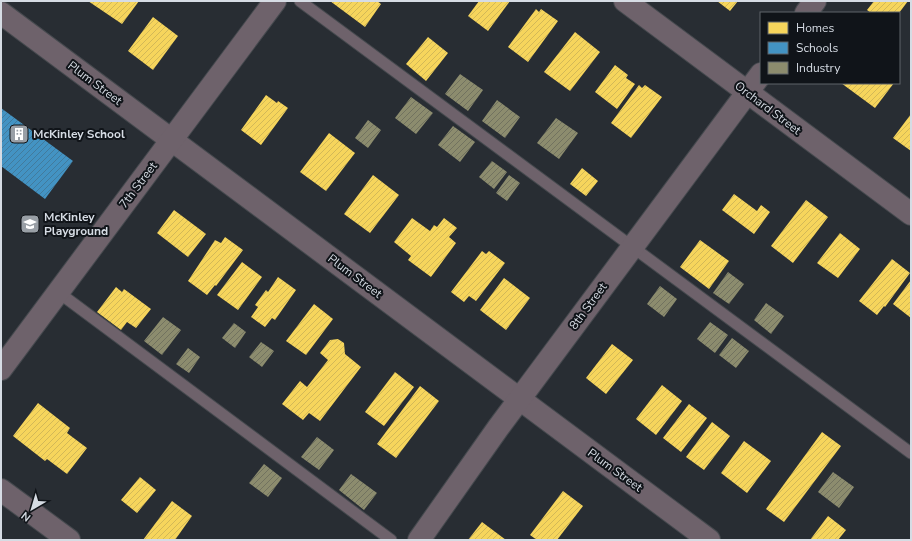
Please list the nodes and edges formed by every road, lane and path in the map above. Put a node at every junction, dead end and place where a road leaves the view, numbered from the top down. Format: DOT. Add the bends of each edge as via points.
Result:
graph roads {
  1 [pos="275,1"];
  2 [pos="300,1"];
  3 [pos="625,1"];
  4 [pos="815,1"];
  5 [pos="807,12"];
  6 [pos="1,13"];
  7 [pos="760,75"];
  8 [pos="747,92"];
  9 [pos="172,140"];
  10 [pos="911,214"];
  11 [pos="632,246"];
  12 [pos="58,292"];
  13 [pos="1,369"];
  14 [pos="520,400"];
  15 [pos="911,453"];
  16 [pos="1,490"];
  17 [pos="68,540"];
  18 [pos="391,540"];
  19 [pos="419,540"];
  20 [pos="709,540"];
  1 -- 9 [label="street, 7th Street"];
  2 -- 11 [label="lane"];
  3 -- 8 [label="street, Orchard Street"];
  4 -- 5 [label="street"];
  6 -- 9 [label="street, Plum Street"];
  7 -- 8 [label="street, 8th Street"];
  8 -- 10 [label="street, Orchard Street"];
  8 -- 11 [label="street, 8th Street"];
  9 -- 12 [label="street, 7th Street"];
  9 -- 14 [label="street, Plum Street"];
  11 -- 14 [label="street, 8th Street"];
  11 -- 15 [label="lane"];
  12 -- 13 [label="street, 7th Street"];
  12 -- 18 [label="lane"];
  14 -- 19 [label="street, 8th Street"];
  14 -- 20 [label="street, Plum Street"];
  16 -- 17 [label="street"];
}
